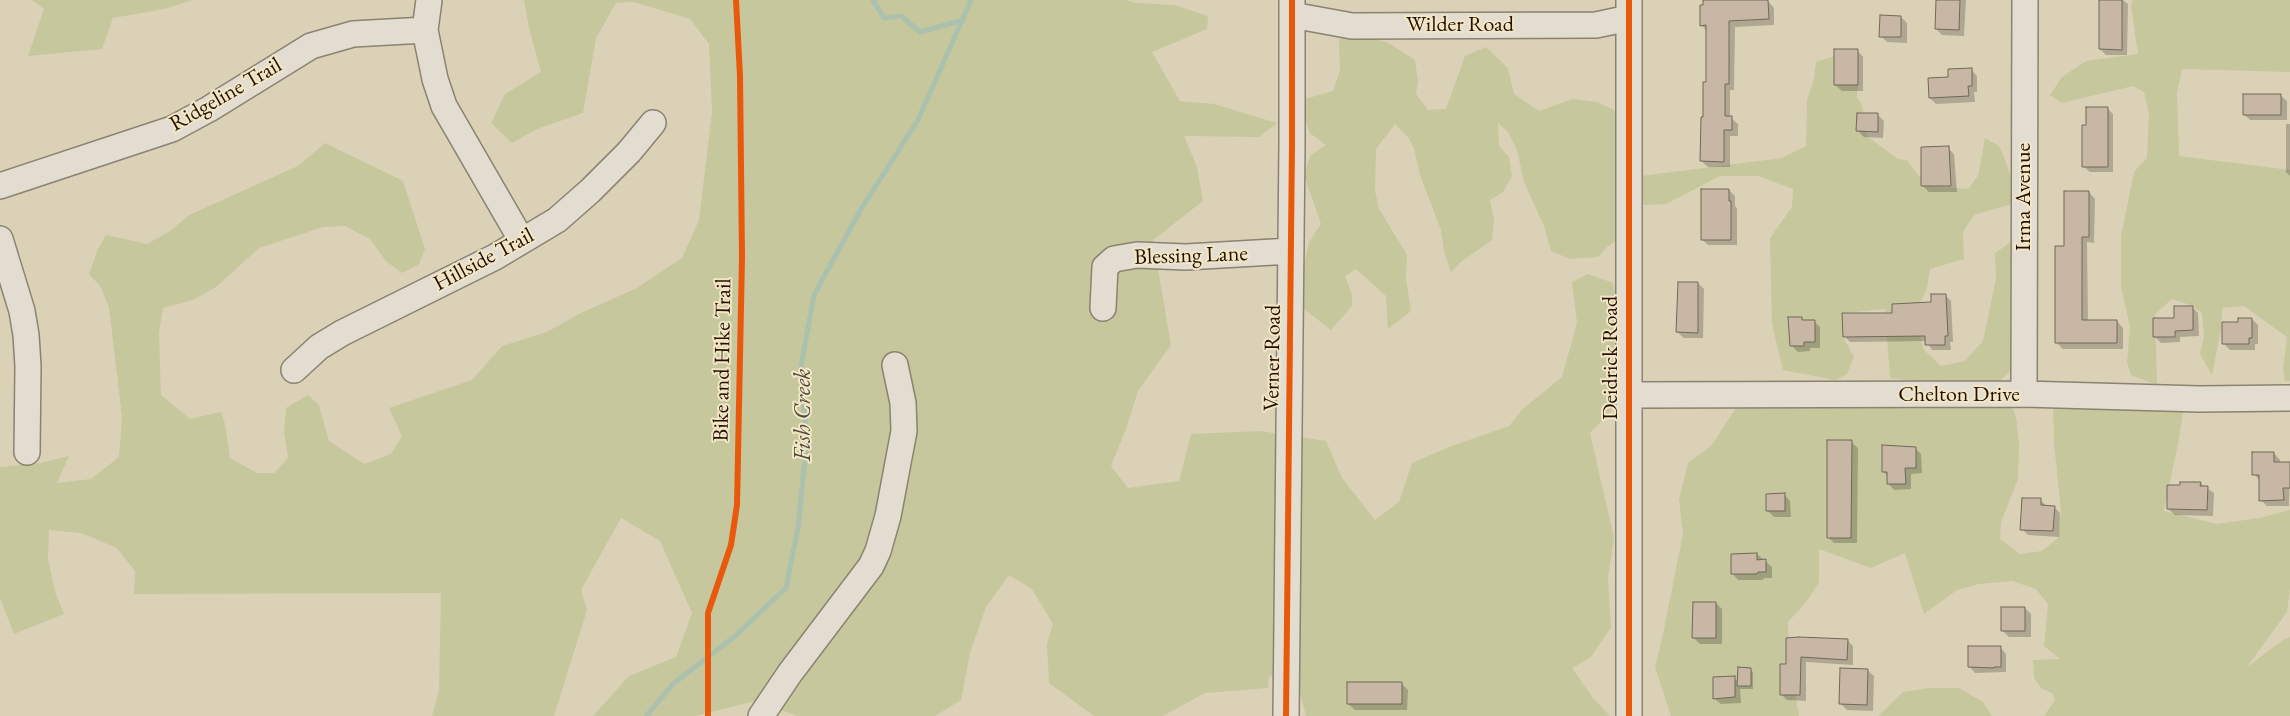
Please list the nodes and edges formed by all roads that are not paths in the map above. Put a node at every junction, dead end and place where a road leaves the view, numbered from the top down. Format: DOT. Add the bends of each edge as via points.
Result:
graph roads {
  1 [pos="429,0"];
  2 [pos="2025,0"];
  3 [pos="1292,8"];
  4 [pos="1629,9"];
  5 [pos="425,30"];
  6 [pos="653,123"];
  7 [pos="0,186"];
  8 [pos="0,239"];
  9 [pos="522,241"];
  10 [pos="1291,251"];
  11 [pos="1103,308"];
  12 [pos="894,365"];
  13 [pos="294,370"];
  14 [pos="2024,394"];
  15 [pos="1628,395"];
  16 [pos="2290,398"];
  17 [pos="27,452"];
  18 [pos="761,716"];
  19 [pos="1286,716"];
  20 [pos="1629,716"];
  1 -- 5 [label="street"];
  2 -- 14 [label="street, Irma Avenue"];
  3 -- 4 [label="street, Wilder Road" via="1352,26 1596,25"];
  3 -- 10 [label="street, Verner Road"];
  4 -- 15 [label="street, Deidrick Road"];
  5 -- 7 [label="street, Ridgeline Trail" via="353,34 311,46 172,129"];
  5 -- 9 [label="street" via="444,106"];
  6 -- 9 [label="street, Hillside Trail" via="590,191 557,220"];
  8 -- 17 [label="street" via="26,335"];
  9 -- 13 [label="street, Hillside Trail" via="342,333 319,347"];
  10 -- 11 [label="street, Blessing Lane" via="1114,259 1105,267"];
  10 -- 19 [label="street, Verner Road"];
  12 -- 18 [label="street" via="904,431 878,551 871,566"];
  14 -- 15 [label="street, Chelton Drive"];
  14 -- 16 [label="street, Chelton Drive"];
  15 -- 20 [label="street, Deidrick Road"];
}
